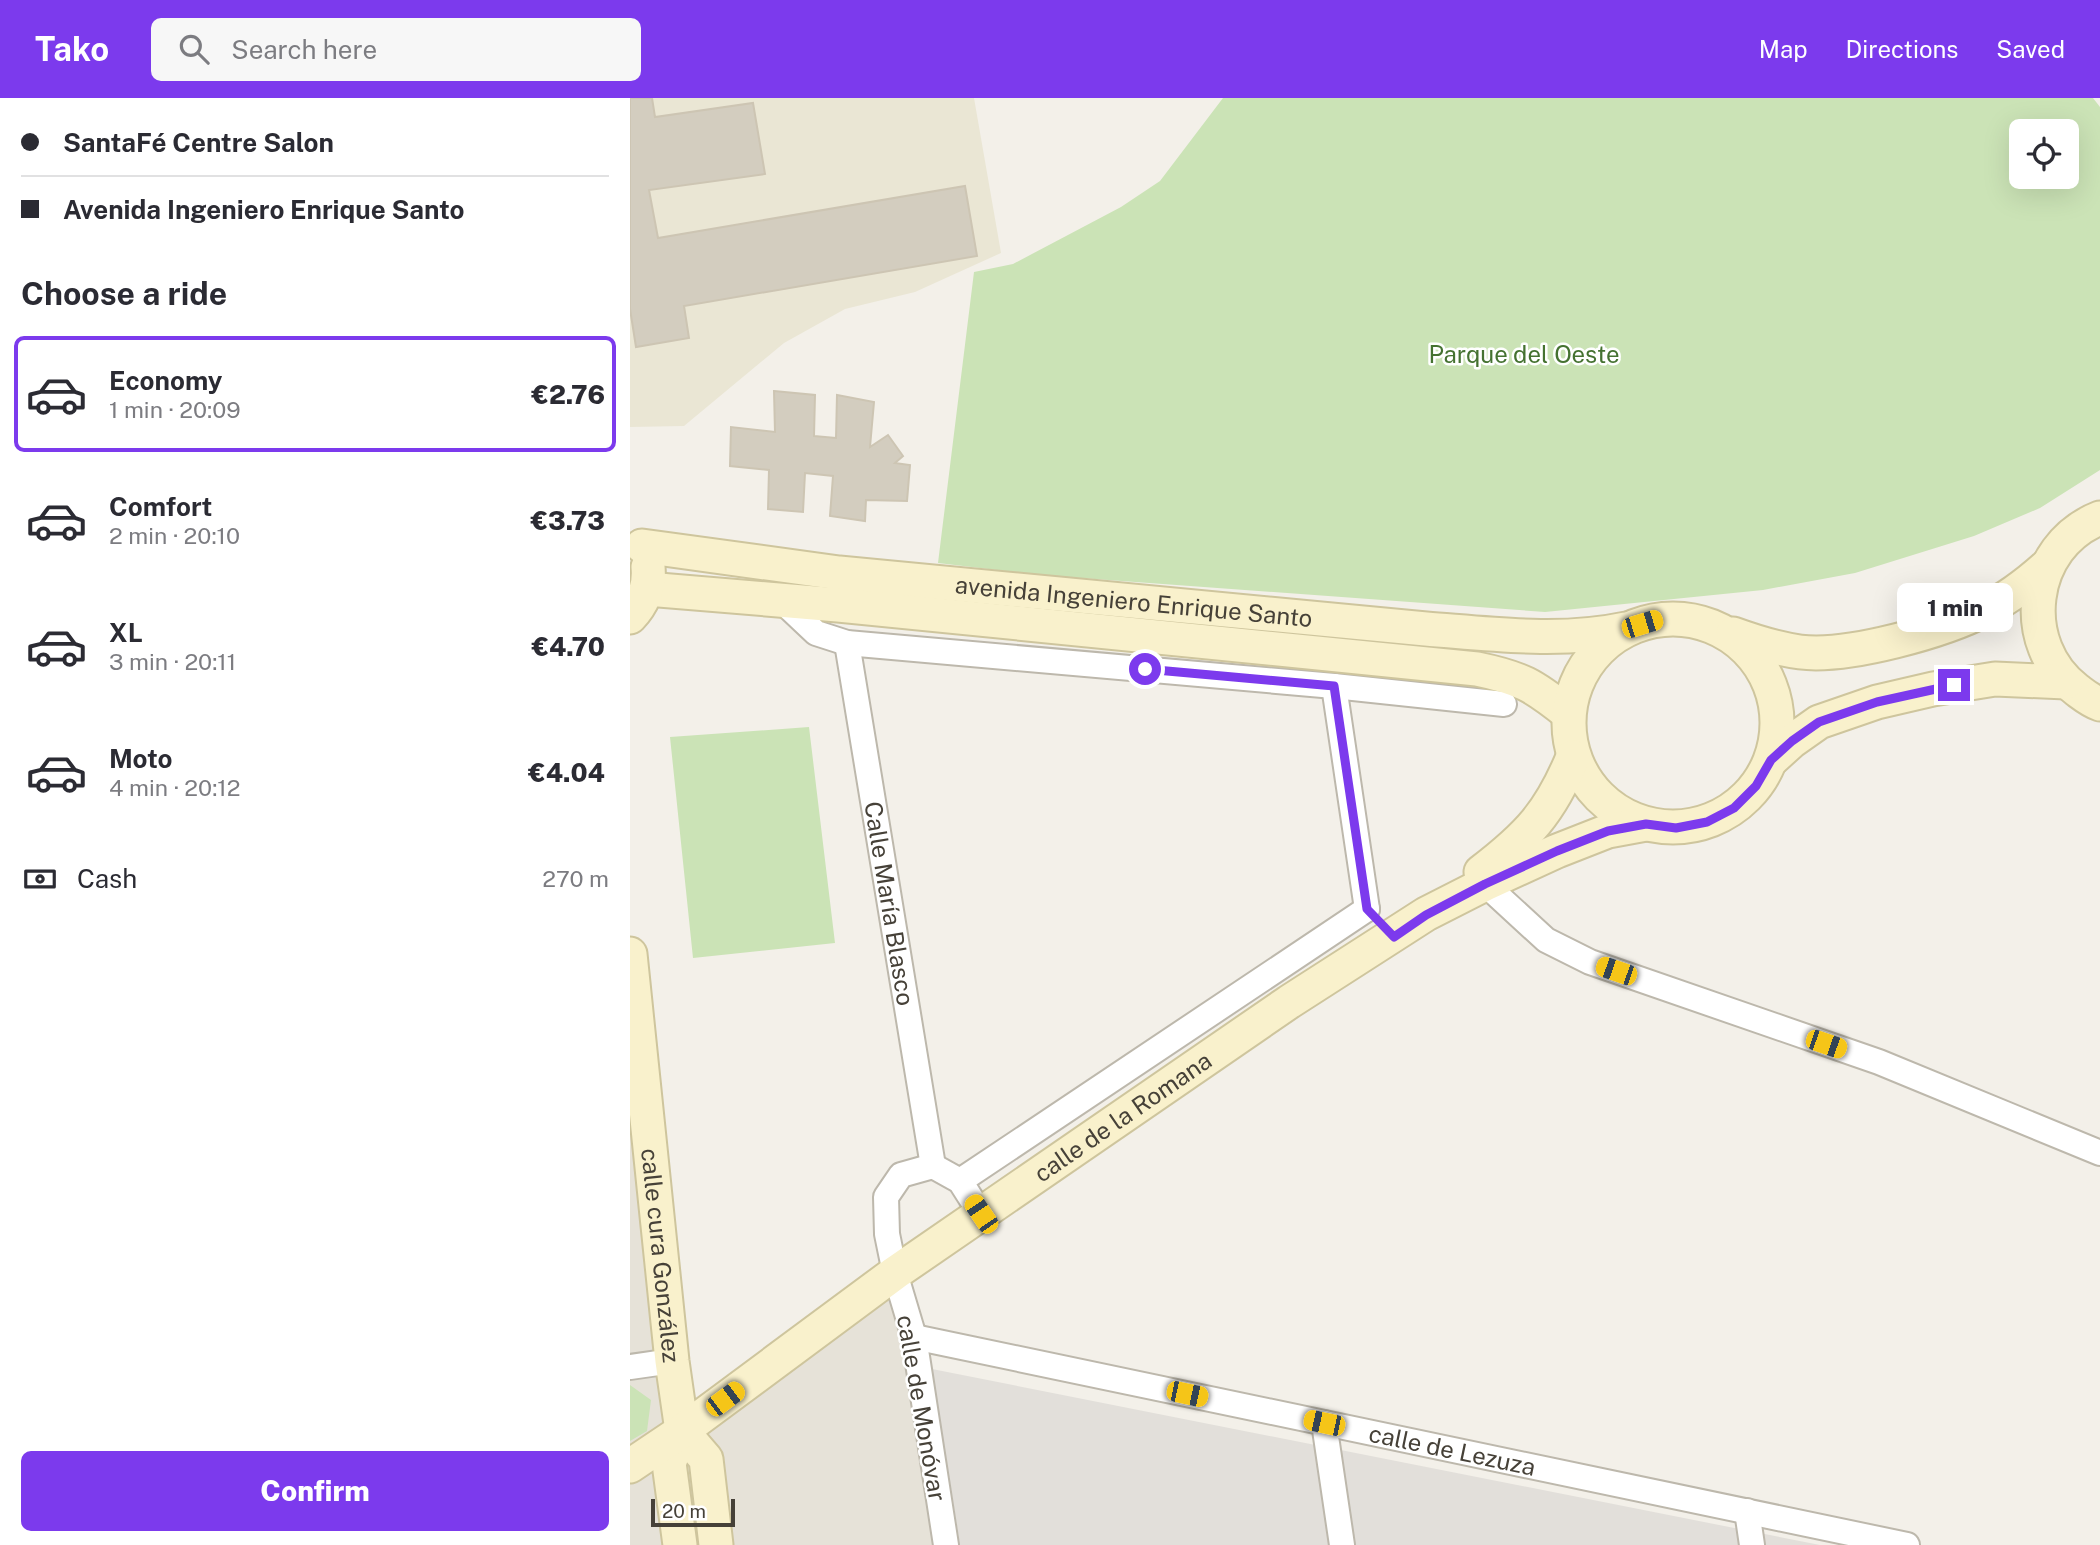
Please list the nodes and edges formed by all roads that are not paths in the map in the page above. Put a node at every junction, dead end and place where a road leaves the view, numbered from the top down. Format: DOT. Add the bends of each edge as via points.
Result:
graph roads {
  1 [pos="2100,518"];
  2 [pos="636,539"];
  3 [pos="2047,566"];
  4 [pos="647,589"];
  5 [pos="781,600"];
  6 [pos="630,617"];
  7 [pos="1626,629"];
  8 [pos="1723,631"];
  9 [pos="847,643"];
  10 [pos="2066,682"];
  11 [pos="1334,686"];
  12 [pos="1504,704"];
  13 [pos="2100,704"];
  14 [pos="1568,713"];
  15 [pos="1573,757"];
  16 [pos="1771,760"];
  17 [pos="1646,824"];
  18 [pos="1485,884"];
  19 [pos="1367,909"];
  20 [pos="1426,915"];
  21 [pos="1394,937"];
  22 [pos="630,954"];
  23 [pos="637,1069"];
  24 [pos="2100,1153"];
  25 [pos="933,1166"];
  26 [pos="960,1181"];
  27 [pos="981,1214"];
  28 [pos="895,1273"];
  29 [pos="914,1337"];
  30 [pos="672,1361"];
  31 [pos="630,1367"];
  32 [pos="1324,1423"];
  33 [pos="682,1430"];
  34 [pos="630,1466"];
  35 [pos="1746,1511"];
  36 [pos="680,1545"];
  37 [pos="716,1545"];
  38 [pos="946,1545"];
  39 [pos="1342,1545"];
  40 [pos="1752,1545"];
  41 [pos="1907,1545"];
  1 -- 3 [label="main road" via="2065,541"];
  2 -- 4 [label="main road" via="647,560"];
  2 -- 7 [label="main road, avenida Ingeniero Enrique Santo" via="839,573 1426,629 1598,635"];
  3 -- 8 [label="main road" via="1984,611 1856,650 1803,652 1766,646"];
  3 -- 10 [label="main road" via="2037,615 2041,639"];
  4 -- 5 [label="main road, avenida Ingeniero Enrique Santo"];
  4 -- 6 [label="main road"];
  5 -- 9 [label="street" via="816,633"];
  5 -- 14 [label="main road, avenida Ingeniero Enrique Santo" via="1477,669 1513,677 1538,689"];
  7 -- 8 [label="main road" via="1658,619 1691,620"];
  7 -- 14 [label="main road" via="1586,664"];
  8 -- 16 [label="main road" via="1760,664 1771,686 1777,735"];
  9 -- 11 [label="street"];
  9 -- 25 [label="street, Calle María Blasco"];
  10 -- 13 [label="main road"];
  10 -- 16 [label="main road" via="1995,679 1877,702 1819,722"];
  11 -- 12 [label="street"];
  11 -- 19 [label="street"];
  14 -- 15 [label="main road"];
  15 -- 17 [label="main road" via="1601,800"];
  15 -- 20 [label="main road" via="1562,785 1538,822"];
  16 -- 17 [label="main road" via="1749,794 1707,822 1676,828"];
  17 -- 18 [label="main road, calle de la Romana" via="1608,831"];
  18 -- 20 [label="main road, calle de la Romana"];
  18 -- 24 [label="street" via="1546,940 1590,962 1879,1062"];
  19 -- 21 [label="street"];
  19 -- 26 [label="street"];
  20 -- 21 [label="main road, calle de la Romana"];
  21 -- 27 [label="main road, calle de la Romana" via="1289,1002"];
  22 -- 23 [label="main road, calle cura González"];
  23 -- 30 [label="main road, calle cura González"];
  25 -- 26 [label="street"];
  25 -- 28 [label="street, calle de Monóvar" via="901,1175 886,1197"];
  26 -- 27 [label="street"];
  27 -- 28 [label="main road, calle de la Romana"];
  28 -- 29 [label="street, calle de Monóvar"];
  28 -- 33 [label="main road, calle de la Romana"];
  29 -- 32 [label="street, calle de Lezuza"];
  29 -- 38 [label="street, calle de Monóvar"];
  30 -- 31 [label="street"];
  30 -- 33 [label="main road, calle cura González"];
  32 -- 35 [label="street, calle de Lezuza"];
  32 -- 39 [label="street"];
  33 -- 34 [label="main road, calle de la Romana"];
  33 -- 36 [label="main road" via="668,1463"];
  33 -- 37 [label="main road" via="706,1459"];
  35 -- 40 [label="street"];
  35 -- 41 [label="street, calle de Lezuza"];
}
